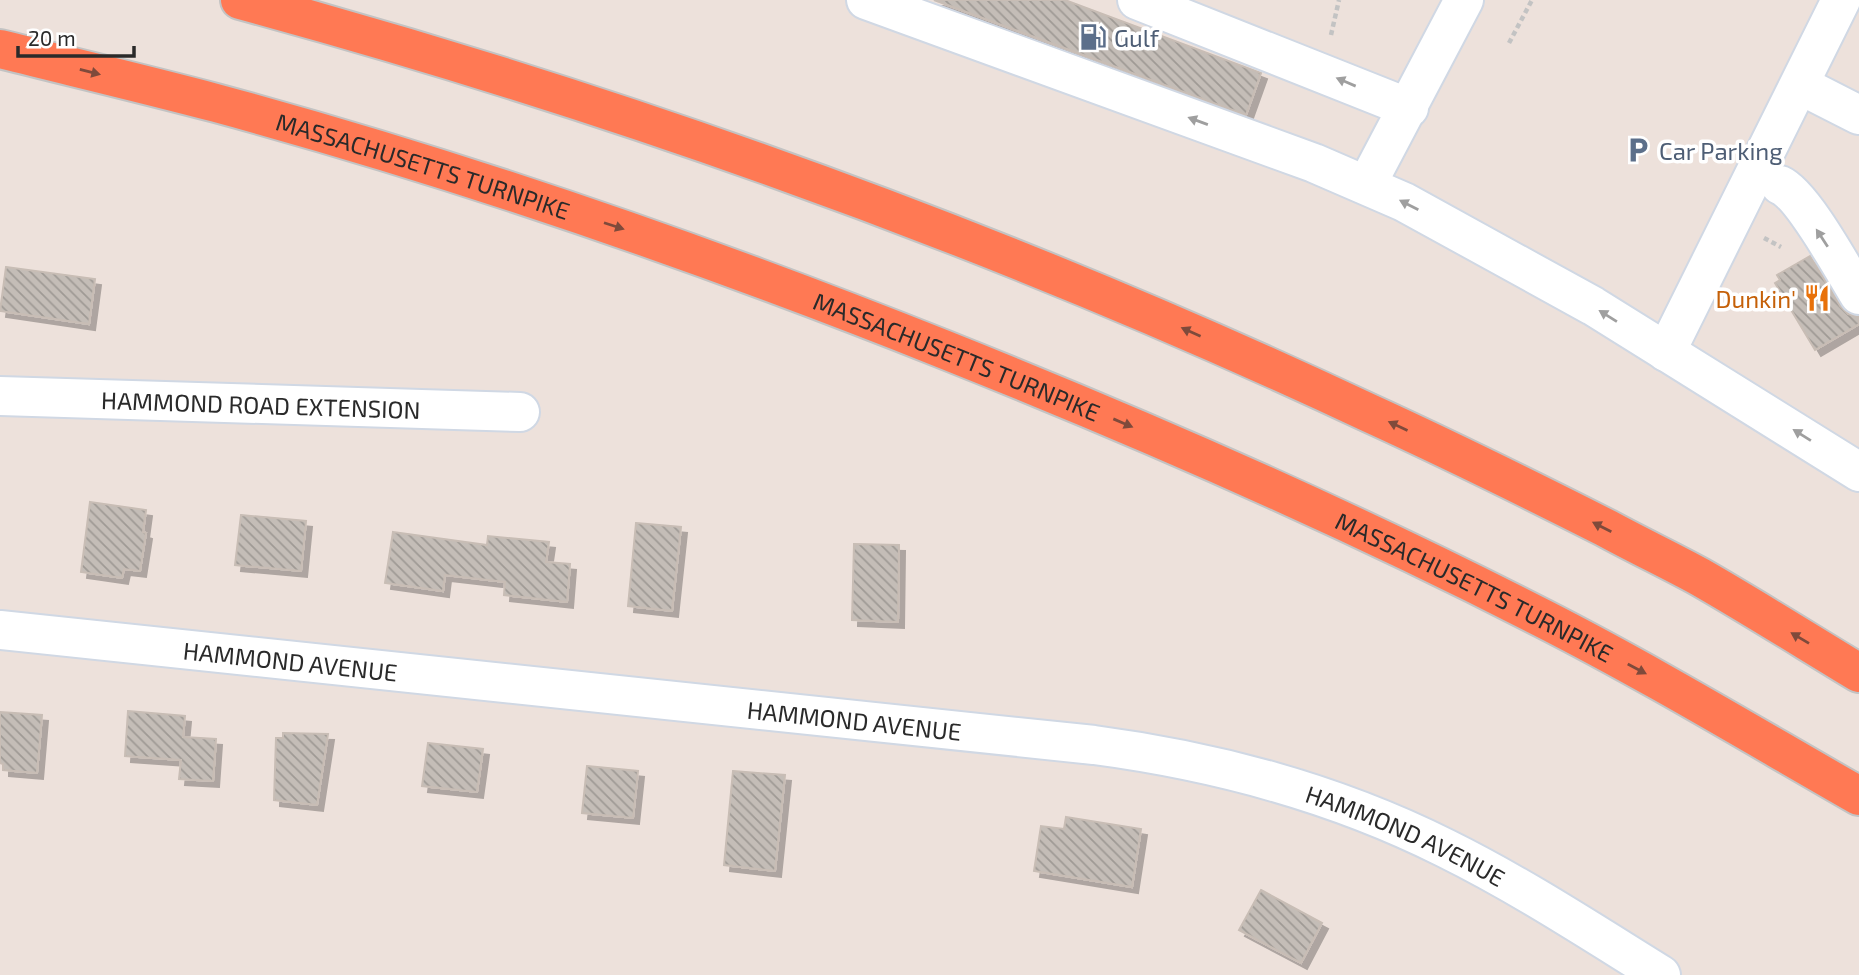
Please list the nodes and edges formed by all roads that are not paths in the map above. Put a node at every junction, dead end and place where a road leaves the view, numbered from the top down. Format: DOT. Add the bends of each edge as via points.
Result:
graph roads {
  1 [pos="240,0"];
  2 [pos="866,0"];
  3 [pos="1137,0"];
  4 [pos="1464,0"];
  5 [pos="1841,0"];
  6 [pos="0,49"];
  7 [pos="1800,85"];
  8 [pos="1409,108"];
  9 [pos="1859,115"];
  10 [pos="1367,184"];
  11 [pos="1780,185"];
  12 [pos="1859,295"];
  13 [pos="1666,352"];
  14 [pos="0,396"];
  15 [pos="520,412"];
  16 [pos="1859,472"];
  17 [pos="0,630"];
  18 [pos="1859,673"];
  19 [pos="1859,796"];
  20 [pos="1661,975"];
  18 -- 1 [label="highway, one-way" via="1697,575 1442,447 1184,329 781,170 513,79"];
  10 -- 2 [label="street, one-way"];
  8 -- 3 [label="street, one-way"];
  4 -- 8 [label="street"];
  5 -- 7 [label="street"];
  6 -- 19 [label="highway, MASSACHUSETTS TURNPIKE, one-way" via="215,103 501,189 758,276 1020,380 1284,494 1541,617"];
  7 -- 9 [label="street"];
  7 -- 13 [label="street"];
  8 -- 10 [label="street"];
  13 -- 10 [label="street, one-way" via="1496,251"];
  12 -- 11 [label="street, one-way" via="1805,211"];
  16 -- 13 [label="street, one-way"];
  14 -- 15 [label="street, HAMMOND ROAD EXTENSION"];
  17 -- 20 [label="street, HAMMOND AVENUE" via="1080,743 1203,763 1319,796 1434,842 1513,884"];
}
